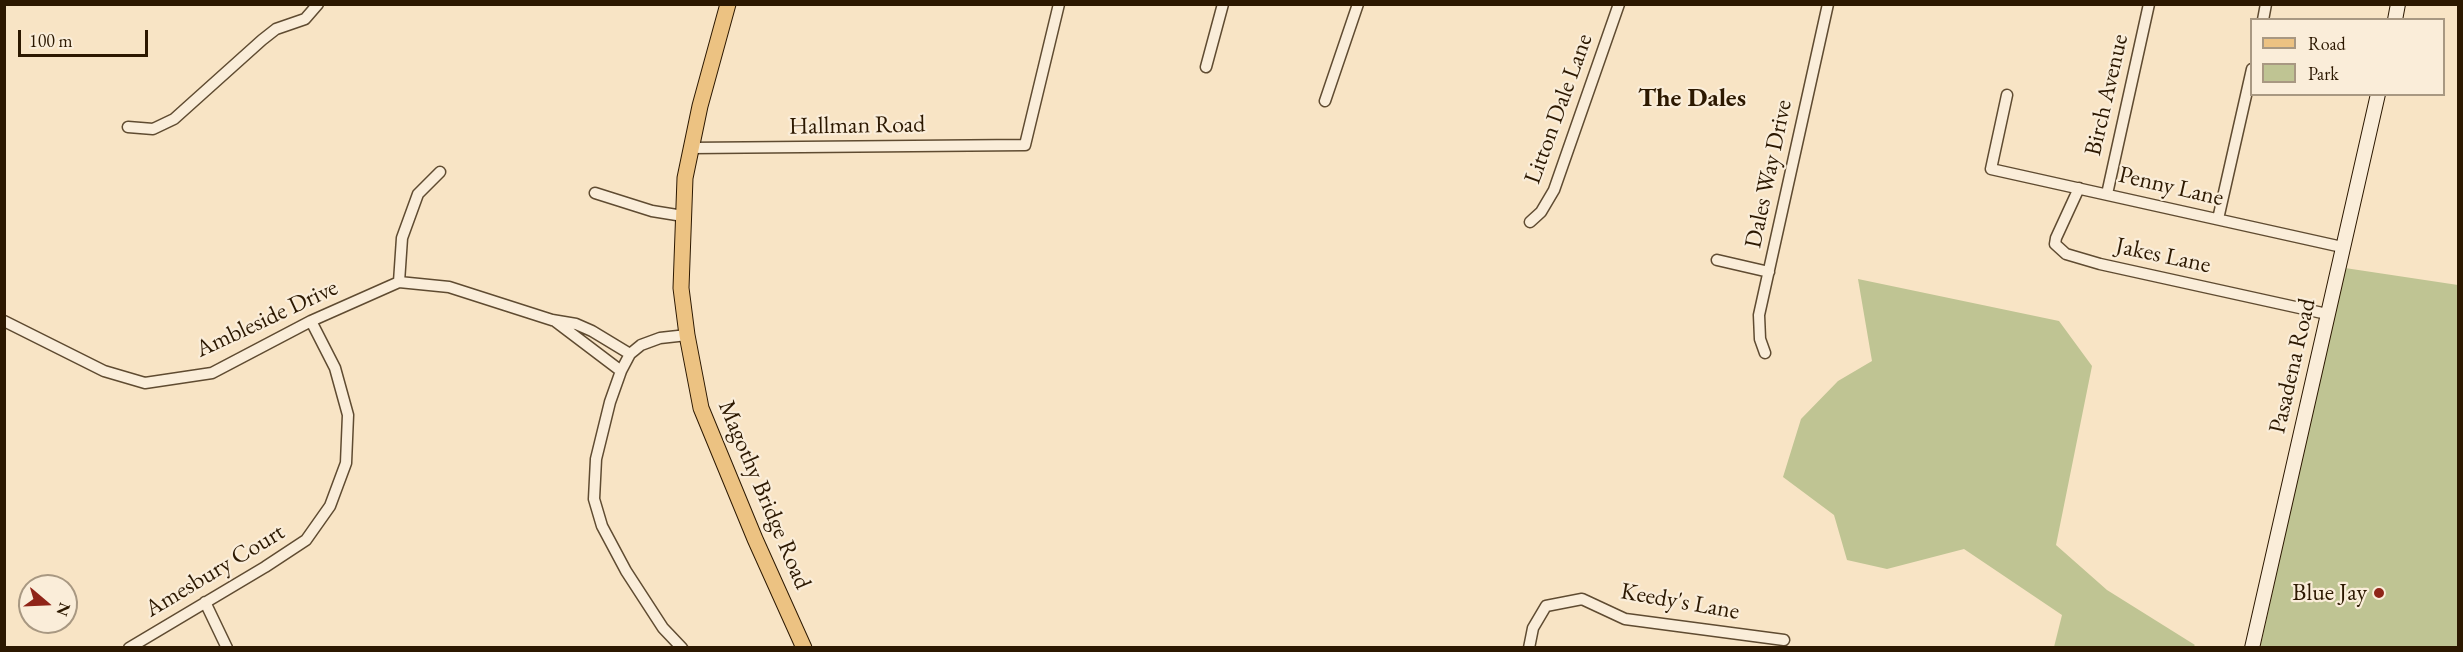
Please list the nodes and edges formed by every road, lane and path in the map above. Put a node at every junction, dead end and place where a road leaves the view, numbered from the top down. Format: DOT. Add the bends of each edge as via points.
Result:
graph roads {
  1 [pos="318,4"];
  2 [pos="728,4"];
  3 [pos="1059,4"];
  4 [pos="1223,4"];
  5 [pos="1358,4"];
  6 [pos="1619,4"];
  7 [pos="1828,4"];
  8 [pos="2149,4"];
  9 [pos="1206,67"];
  10 [pos="2250,78"];
  11 [pos="2007,95"];
  12 [pos="2378,96"];
  13 [pos="1325,100"];
  14 [pos="128,127"];
  15 [pos="690,148"];
  16 [pos="440,172"];
  17 [pos="2079,188"];
  18 [pos="596,194"];
  19 [pos="2107,194"];
  20 [pos="682,216"];
  21 [pos="2218,219"];
  22 [pos="1530,222"];
  23 [pos="2342,247"];
  24 [pos="1717,260"];
  25 [pos="1769,272"];
  26 [pos="399,282"];
  27 [pos="2327,314"];
  28 [pos="552,320"];
  29 [pos="4,321"];
  30 [pos="311,321"];
  31 [pos="687,335"];
  32 [pos="1765,353"];
  33 [pos="630,354"];
  34 [pos="621,371"];
  35 [pos="205,602"];
  36 [pos="1784,640"];
  37 [pos="129,648"];
  38 [pos="227,648"];
  39 [pos="682,648"];
  40 [pos="804,648"];
  41 [pos="1528,648"];
  42 [pos="2252,648"];
  1 -- 14 [label="street" via="305,19 276,29 262,40 174,119 153,129"];
  2 -- 15 [label="main road, Magothy Bridge Road"];
  3 -- 15 [label="street, Hallman Road" via="1025,145"];
  4 -- 9 [label="street"];
  5 -- 13 [label="street"];
  6 -- 22 [label="street, Litton Dale Lane" via="1554,190"];
  7 -- 25 [label="street, Dales Way Drive"];
  8 -- 19 [label="street, Birch Avenue"];
  10 -- 21 [label="street"];
  11 -- 17 [label="street, Penny Lane" via="1991,169"];
  12 -- 23 [label="main road, Pasadena Road"];
  15 -- 20 [label="main road, Magothy Bridge Road"];
  16 -- 26 [label="street" via="418,194 402,238"];
  17 -- 19 [label="street, Penny Lane"];
  17 -- 27 [label="street, Jakes Lane" via="2056,238 2055,244 2066,254"];
  18 -- 20 [label="street"];
  19 -- 21 [label="street, Penny Lane"];
  20 -- 31 [label="main road, Magothy Bridge Road" via="681,288"];
  21 -- 23 [label="street, Penny Lane"];
  23 -- 27 [label="main road, Pasadena Road"];
  24 -- 25 [label="street"];
  25 -- 32 [label="street, Dales Way Drive" via="1758,327"];
  26 -- 28 [label="street, Ambleside Drive" via="449,287"];
  26 -- 30 [label="street, Ambleside Drive"];
  27 -- 42 [label="main road, Pasadena Road"];
  28 -- 33 [label="street, Ambleside Drive" via="576,324"];
  28 -- 34 [label="street, Ambleside Drive"];
  29 -- 30 [label="street, Ambleside Drive" via="104,371 145,383 212,373"];
  30 -- 35 [label="street, Amesbury Court" via="335,368 348,415 346,463 330,506 306,540"];
  31 -- 33 [label="street" via="660,338"];
  31 -- 40 [label="main road, Magothy Bridge Road" via="701,408"];
  33 -- 34 [label="street"];
  34 -- 39 [label="street" via="596,459 594,499 602,526 626,571 663,628"];
  35 -- 37 [label="street, Amesbury Court"];
  35 -- 38 [label="street"];
  36 -- 41 [label="street, Keedy's Lane" via="1625,619 1582,599 1546,606 1533,628"];
}
